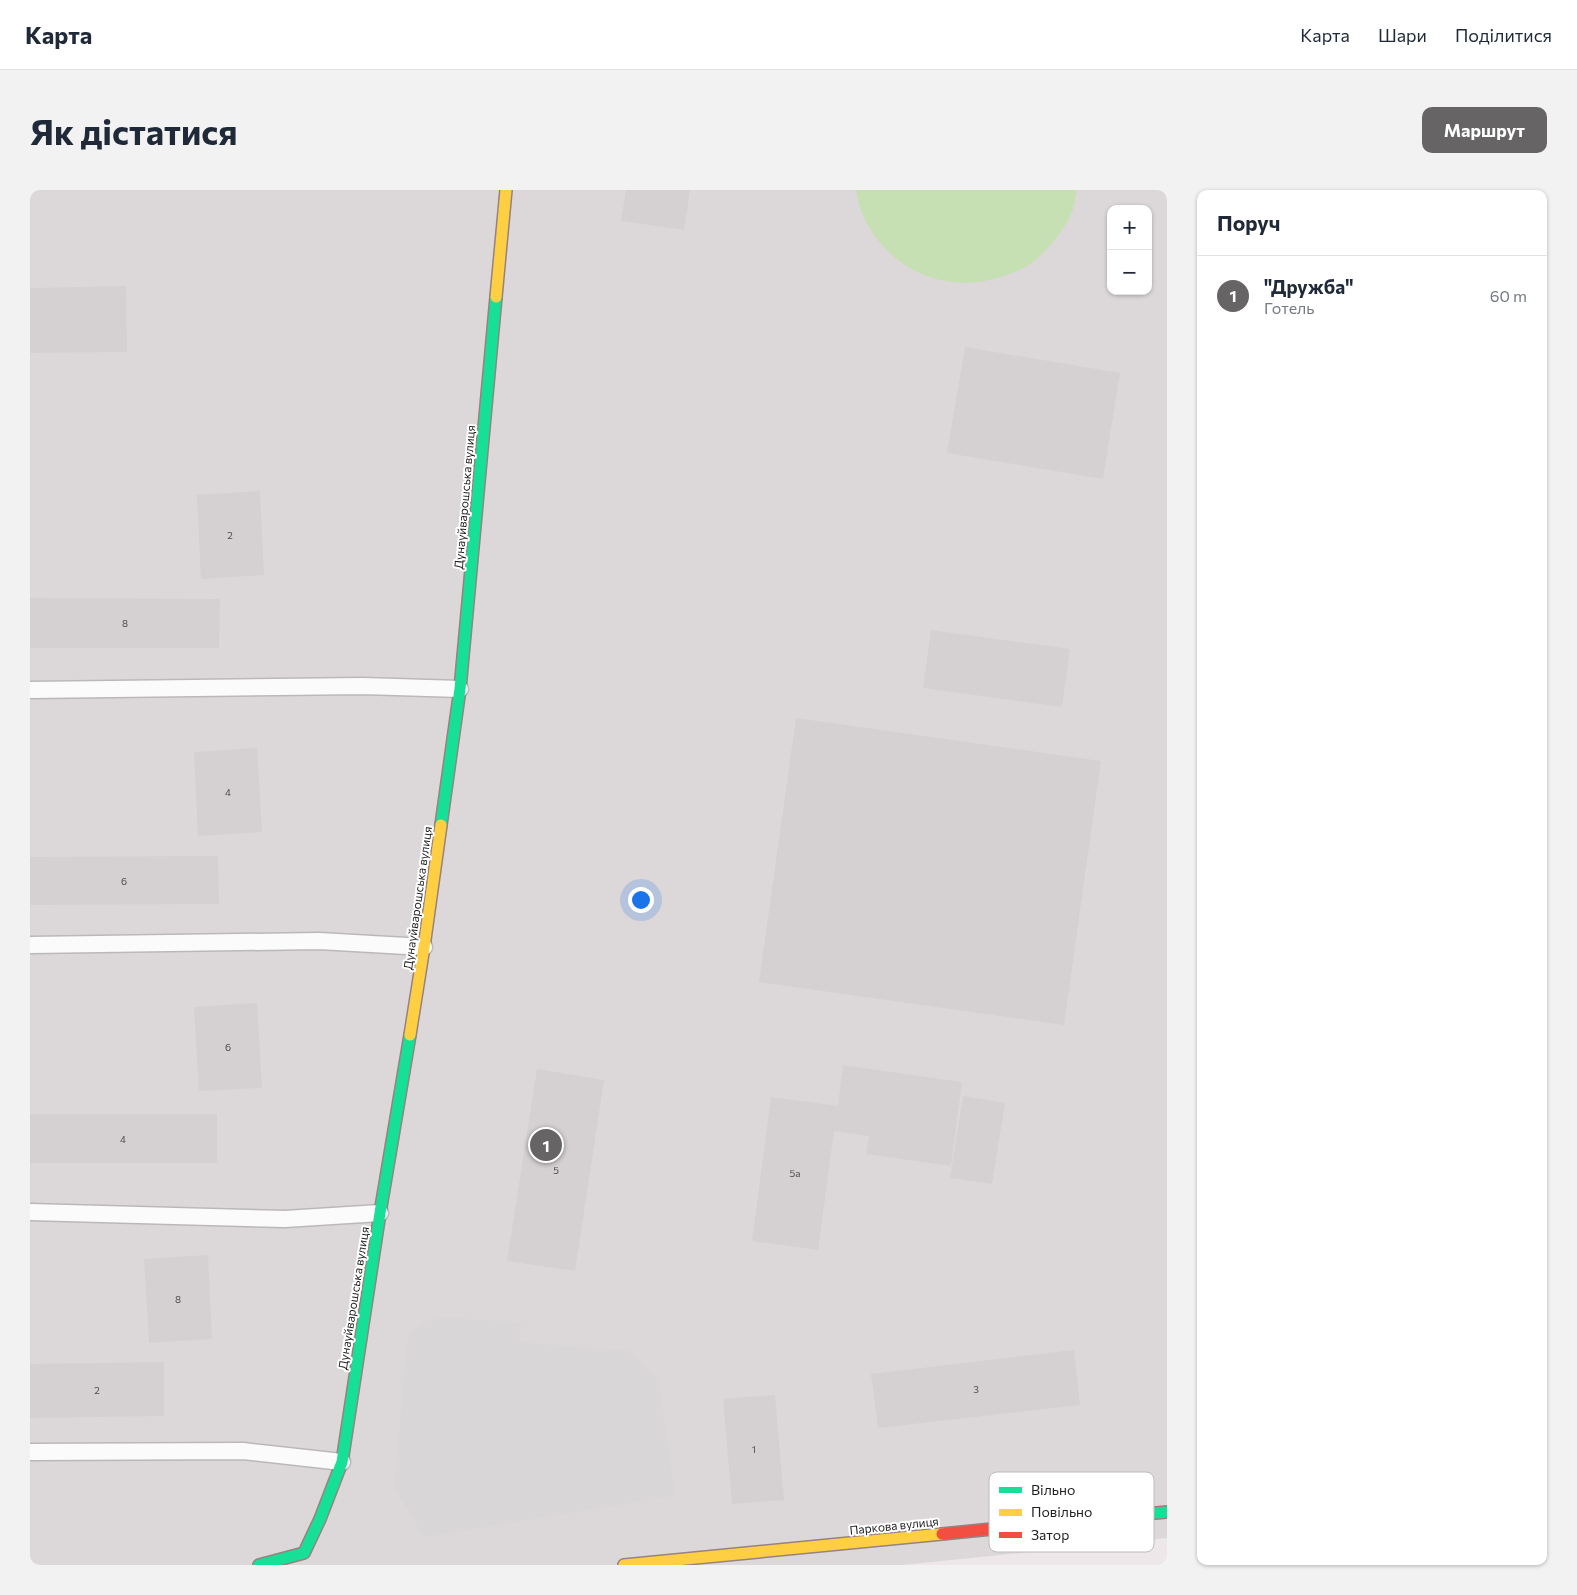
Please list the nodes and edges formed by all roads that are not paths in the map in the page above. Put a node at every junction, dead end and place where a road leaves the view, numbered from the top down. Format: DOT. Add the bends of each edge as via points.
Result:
graph roads {
  1 [pos="506,190"];
  2 [pos="460,689"];
  3 [pos="30,690"];
  4 [pos="30,945"];
  5 [pos="424,947"];
  6 [pos="30,1212"];
  7 [pos="380,1213"];
  8 [pos="30,1452"];
  9 [pos="342,1462"];
  10 [pos="1167,1512"];
  11 [pos="1154,1513"];
  12 [pos="989,1529"];
  13 [pos="259,1565"];
  14 [pos="624,1565"];
  1 -- 2 [label="street, Дунауйварошська вулиця"];
  2 -- 3 [label="lane" via="363,686"];
  2 -- 5 [label="street, Дунауйварошська вулиця"];
  4 -- 5 [label="lane" via="319,941"];
  5 -- 7 [label="street, Дунауйварошська вулиця"];
  6 -- 7 [label="lane" via="286,1219"];
  7 -- 9 [label="street, Дунауйварошська вулиця"];
  8 -- 9 [label="lane" via="243,1451"];
  9 -- 13 [label="street, Дунауйварошська вулиця" via="304,1553"];
  10 -- 11 [label="street, Паркова вулиця"];
  12 -- 14 [label="street, Паркова вулиця"];
}
